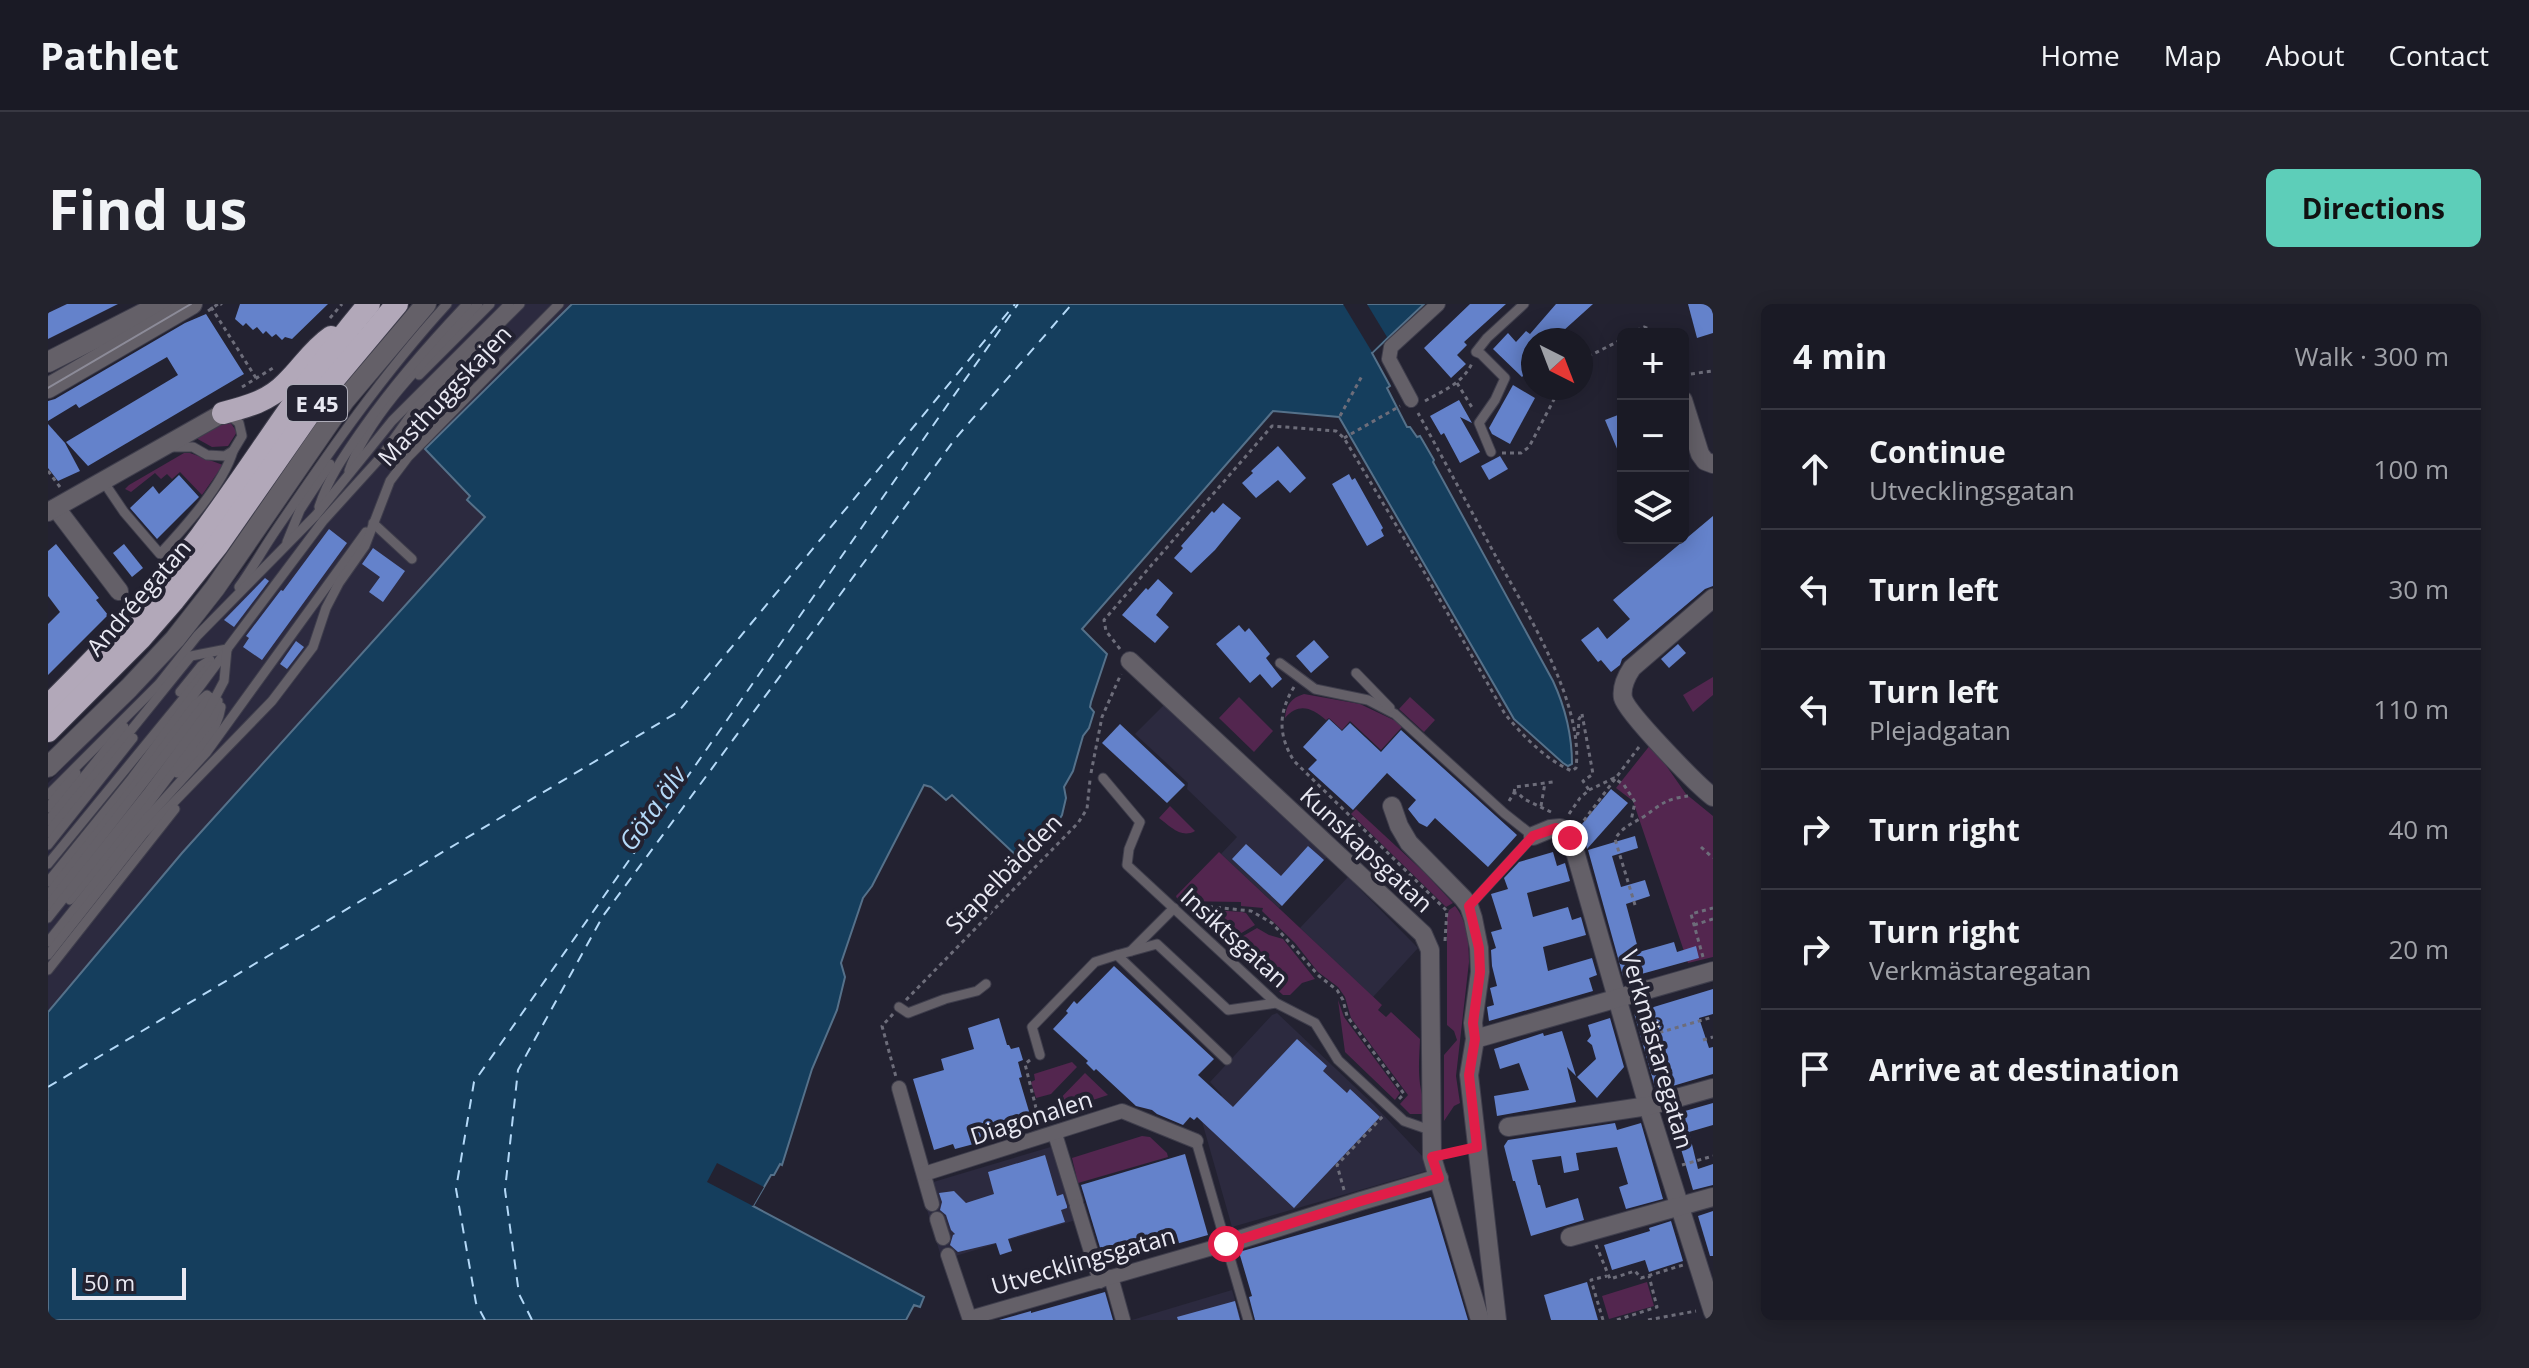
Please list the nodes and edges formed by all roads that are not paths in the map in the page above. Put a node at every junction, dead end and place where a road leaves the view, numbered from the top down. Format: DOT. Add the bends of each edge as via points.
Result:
graph roads {
  1 [pos="162,304"];
  2 [pos="397,304"];
  3 [pos="426,304"];
  4 [pos="447,304"];
  5 [pos="455,304"];
  6 [pos="467,304"];
  7 [pos="478,304"];
  8 [pos="490,304"];
  9 [pos="509,304"];
  10 [pos="520,304"];
  11 [pos="559,304"];
  12 [pos="1438,304"];
  13 [pos="1524,304"];
  14 [pos="204,306"];
  15 [pos="363,311"];
  16 [pos="48,362"];
  17 [pos="48,388"];
  18 [pos="397,394"];
  19 [pos="381,398"];
  20 [pos="1409,404"];
  21 [pos="403,409"];
  22 [pos="415,409"];
  23 [pos="223,413"];
  24 [pos="1689,419"];
  25 [pos="157,450"];
  26 [pos="233,451"];
  27 [pos="1491,452"];
  28 [pos="1713,464"];
  29 [pos="347,479"];
  30 [pos="103,481"];
  31 [pos="251,482"];
  32 [pos="52,510"];
  33 [pos="316,515"];
  34 [pos="373,523"];
  35 [pos="285,548"];
  36 [pos="412,559"];
  37 [pos="119,591"];
  38 [pos="1713,598"];
  39 [pos="220,613"];
  40 [pos="227,649"];
  41 [pos="1130,661"];
  42 [pos="1280,663"];
  43 [pos="200,665"];
  44 [pos="1356,673"];
  45 [pos="224,681"];
  46 [pos="159,684"];
  47 [pos="48,706"];
  48 [pos="207,713"];
  49 [pos="1395,714"];
  50 [pos="48,731"];
  51 [pos="101,743"];
  52 [pos="48,767"];
  53 [pos="204,771"];
  54 [pos="1103,778"];
  55 [pos="1705,790"];
  56 [pos="48,795"];
  57 [pos="1392,806"];
  58 [pos="48,808"];
  59 [pos="48,821"];
  60 [pos="48,833"];
  61 [pos="1533,836"];
  62 [pos="48,845"];
  63 [pos="48,858"];
  64 [pos="48,864"];
  65 [pos="48,882"];
  66 [pos="48,895"];
  67 [pos="48,906"];
  68 [pos="1469,906"];
  69 [pos="1174,908"];
  70 [pos="48,918"];
  71 [pos="48,928"];
  72 [pos="48,942"];
  73 [pos="1130,952"];
  74 [pos="48,955"];
  75 [pos="1117,955"];
  76 [pos="48,970"];
  77 [pos="1710,972"];
  78 [pos="986,984"];
  79 [pos="1618,999"];
  80 [pos="1276,1003"];
  81 [pos="899,1007"];
  82 [pos="1475,1039"];
  83 [pos="1040,1055"];
  84 [pos="1227,1060"];
  85 [pos="899,1088"];
  86 [pos="1713,1088"];
  87 [pos="1648,1106"];
  88 [pos="1508,1127"];
  89 [pos="1430,1130"];
  90 [pos="1055,1134"];
  91 [pos="1196,1141"];
  92 [pos="924,1174"];
  93 [pos="1439,1178"];
  94 [pos="1713,1197"];
  95 [pos="1680,1207"];
  96 [pos="1570,1237"];
  97 [pos="943,1238"];
  98 [pos="1226,1244"];
  99 [pos="948,1255"];
  100 [pos="1105,1279"];
  101 [pos="1712,1309"];
  102 [pos="970,1319"];
  103 [pos="1123,1320"];
  104 [pos="1248,1320"];
  105 [pos="1480,1320"];
  106 [pos="1497,1320"];
  1 -- 16 [label="street"];
  2 -- 31 [label="highway, E 45"];
  3 -- 52 [label="street" via="344,401 175,639"];
  4 -- 19 [label="lane" via="413,342"];
  5 -- 19 [label="lane" via="416,346"];
  6 -- 19 [label="lane"];
  7 -- 18 [label="lane"];
  8 -- 18 [label="lane"];
  9 -- 21 [label="lane"];
  10 -- 22 [label="lane"];
  11 -- 34 [label="lane, Masthuggskajen" via="408,457 390,481"];
  12 -- 20 [label="street" via="1391,347 1389,359"];
  13 -- 27 [label="lane" via="1476,352 1505,381 1479,423"];
  14 -- 17 [label="street"];
  15 -- 23 [label="highway" via="316,347 285,384 263,400"];
  15 -- 31 [label="highway, E 45" via="309,381"];
  18 -- 19 [label="lane"];
  19 -- 21 [label="lane"];
  19 -- 29 [label="lane"];
  19 -- 33 [label="lane" via="325,485"];
  19 -- 35 [label="lane" via="300,510"];
  19 -- 39 [label="lane"];
  21 -- 22 [label="lane"];
  21 -- 29 [label="lane"];
  22 -- 40 [label="lane"];
  23 -- 25 [label="street"];
  23 -- 26 [label="lane" via="241,428"];
  24 -- 28 [label="street" via="1700,454"];
  25 -- 26 [label="lane" via="183,445 217,457"];
  25 -- 30 [label="street"];
  26 -- 30 [label="lane" via="203,503 160,554"];
  29 -- 33 [label="lane"];
  30 -- 32 [label="street"];
  31 -- 47 [label="highway, Andréegatan / E 45"];
  31 -- 50 [label="highway, Andréegatan / E 45" via="217,546 174,600"];
  32 -- 37 [label="street"];
  33 -- 35 [label="lane"];
  34 -- 36 [label="lane"];
  34 -- 53 [label="lane" via="365,546 326,608 313,647 272,701"];
  34 -- 72 [label="lane" via="206,753"];
  35 -- 39 [label="lane"];
  38 -- 55 [label="street" via="1644,657 1624,682 1623,694 1632,714"];
  39 -- 46 [label="lane"];
  40 -- 43 [label="lane"];
  40 -- 43 [label="lane"];
  40 -- 45 [label="lane"];
  41 -- 89 [label="street, Kunskapsgatan" via="1423,934 1430,950"];
  42 -- 49 [label="lane" via="1315,689 1368,700"];
  43 -- 60 [label="lane"];
  43 -- 62 [label="lane"];
  43 -- 63 [label="lane"];
  43 -- 64 [label="lane"];
  43 -- 65 [label="lane" via="132,778"];
  44 -- 49 [label="lane"];
  45 -- 48 [label="lane"];
  45 -- 48 [label="lane"];
  46 -- 51 [label="lane"];
  46 -- 59 [label="lane"];
  48 -- 66 [label="lane" via="137,783"];
  48 -- 67 [label="lane"];
  48 -- 70 [label="lane"];
  48 -- 71 [label="lane" via="155,795"];
  49 -- 61 [label="lane"];
  51 -- 56 [label="lane"];
  51 -- 58 [label="lane"];
  53 -- 74 [label="lane" via="145,832"];
  53 -- 76 [label="lane"];
  54 -- 69 [label="lane, Insiktsgatan" via="1140,822 1127,865"];
  57 -- 68 [label="street" via="1409,843"];
  61 -- 68 [label="lane"];
  61 -- 79 [label="street, Verkmästaregatan" via="1560,828 1572,841"];
  68 -- 82 [label="street" via="1479,948"];
  69 -- 73 [label="lane"];
  69 -- 80 [label="lane, Insiktsgatan"];
  73 -- 75 [label="lane"];
  73 -- 80 [label="lane" via="1157,944 1228,1010"];
  75 -- 83 [label="lane" via="1095,962 1032,1027"];
  75 -- 84 [label="lane"];
  77 -- 79 [label="street"];
  78 -- 81 [label="lane" via="908,1013"];
  79 -- 82 [label="street"];
  79 -- 87 [label="street, Verkmästaregatan"];
  80 -- 89 [label="lane, Insiktsgatan" via="1315,1023 1338,1060 1404,1121"];
  82 -- 106 [label="street" via="1469,1075"];
  85 -- 92 [label="street"];
  86 -- 87 [label="street"];
  87 -- 88 [label="street"];
  87 -- 95 [label="street, Verkmästaregatan"];
  89 -- 93 [label="street, Kunskapsgatan"];
  90 -- 91 [label="street, Diagonalen" via="1122,1111"];
  90 -- 92 [label="street, Diagonalen"];
  90 -- 100 [label="street"];
  91 -- 98 [label="lane"];
  92 -- 97 [label="street"];
  93 -- 98 [label="street, Utvecklingsgatan"];
  93 -- 105 [label="street, Kunskapsgatan"];
  94 -- 95 [label="street"];
  95 -- 96 [label="street"];
  95 -- 101 [label="street, Verkmästaregatan"];
  98 -- 100 [label="street, Utvecklingsgatan"];
  98 -- 104 [label="lane"];
  99 -- 102 [label="street"];
  100 -- 102 [label="street, Utvecklingsgatan"];
  100 -- 103 [label="street"];
}
